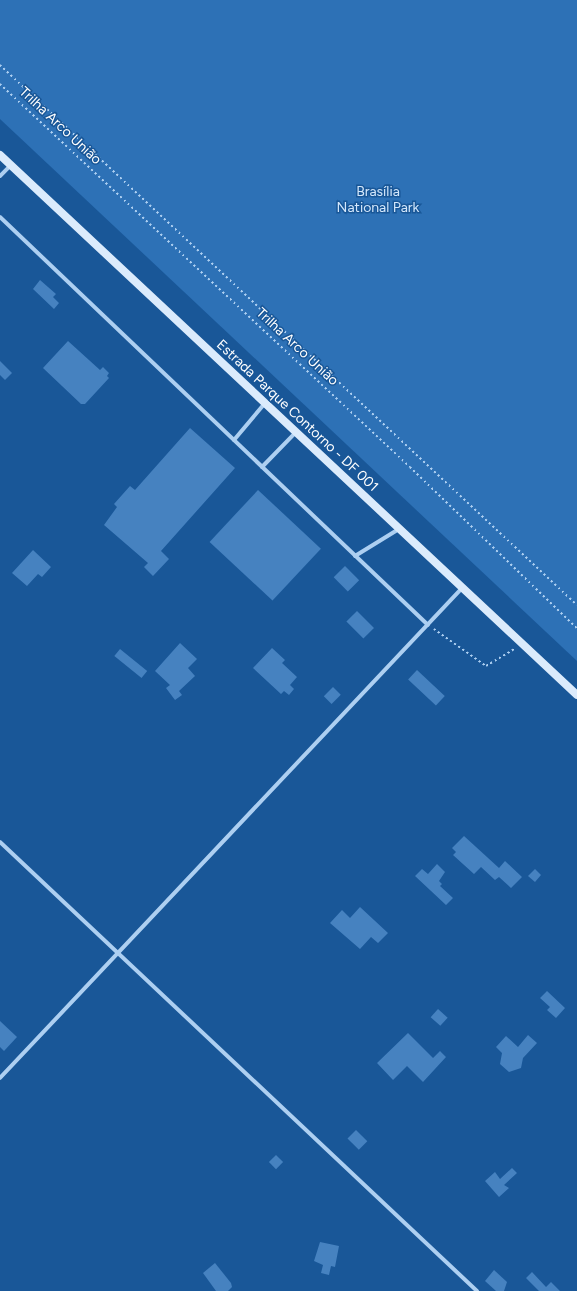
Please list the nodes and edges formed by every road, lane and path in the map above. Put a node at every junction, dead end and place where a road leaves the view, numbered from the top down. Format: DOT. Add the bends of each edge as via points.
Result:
graph roads {
  1 [pos="0,65"];
  2 [pos="0,84"];
  3 [pos="0,155"];
  4 [pos="11,165"];
  5 [pos="0,176"];
  6 [pos="0,217"];
  7 [pos="265,403"];
  8 [pos="296,432"];
  9 [pos="234,440"];
  10 [pos="262,467"];
  11 [pos="399,529"];
  12 [pos="355,556"];
  13 [pos="462,588"];
  14 [pos="577,605"];
  15 [pos="428,625"];
  16 [pos="577,628"];
  17 [pos="522,644"];
  18 [pos="577,695"];
  19 [pos="0,842"];
  20 [pos="117,954"];
  21 [pos="0,1078"];
  22 [pos="477,1291"];
  1 -- 14 [label="path"];
  2 -- 16 [label="path, Trilha Arco União" via="410,467"];
  3 -- 4 [label="main road, Estrada Parque Contorno - DF 001"];
  4 -- 5 [label="street"];
  4 -- 7 [label="main road, Estrada Parque Contorno - DF 001"];
  6 -- 9 [label="street"];
  7 -- 8 [label="main road, Estrada Parque Contorno - DF 001"];
  7 -- 9 [label="street"];
  8 -- 10 [label="street"];
  8 -- 11 [label="main road, Estrada Parque Contorno - DF 001"];
  9 -- 10 [label="street"];
  10 -- 12 [label="street"];
  11 -- 12 [label="street"];
  11 -- 13 [label="main road, Estrada Parque Contorno - DF 001"];
  12 -- 15 [label="street"];
  13 -- 15 [label="street"];
  13 -- 17 [label="main road, Estrada Parque Contorno - DF 001"];
  15 -- 17 [label="path" via="486,666"];
  15 -- 20 [label="street"];
  17 -- 18 [label="main road, Estrada Parque Contorno - DF 001"];
  19 -- 20 [label="street"];
  20 -- 21 [label="street"];
  20 -- 22 [label="street"];
}
